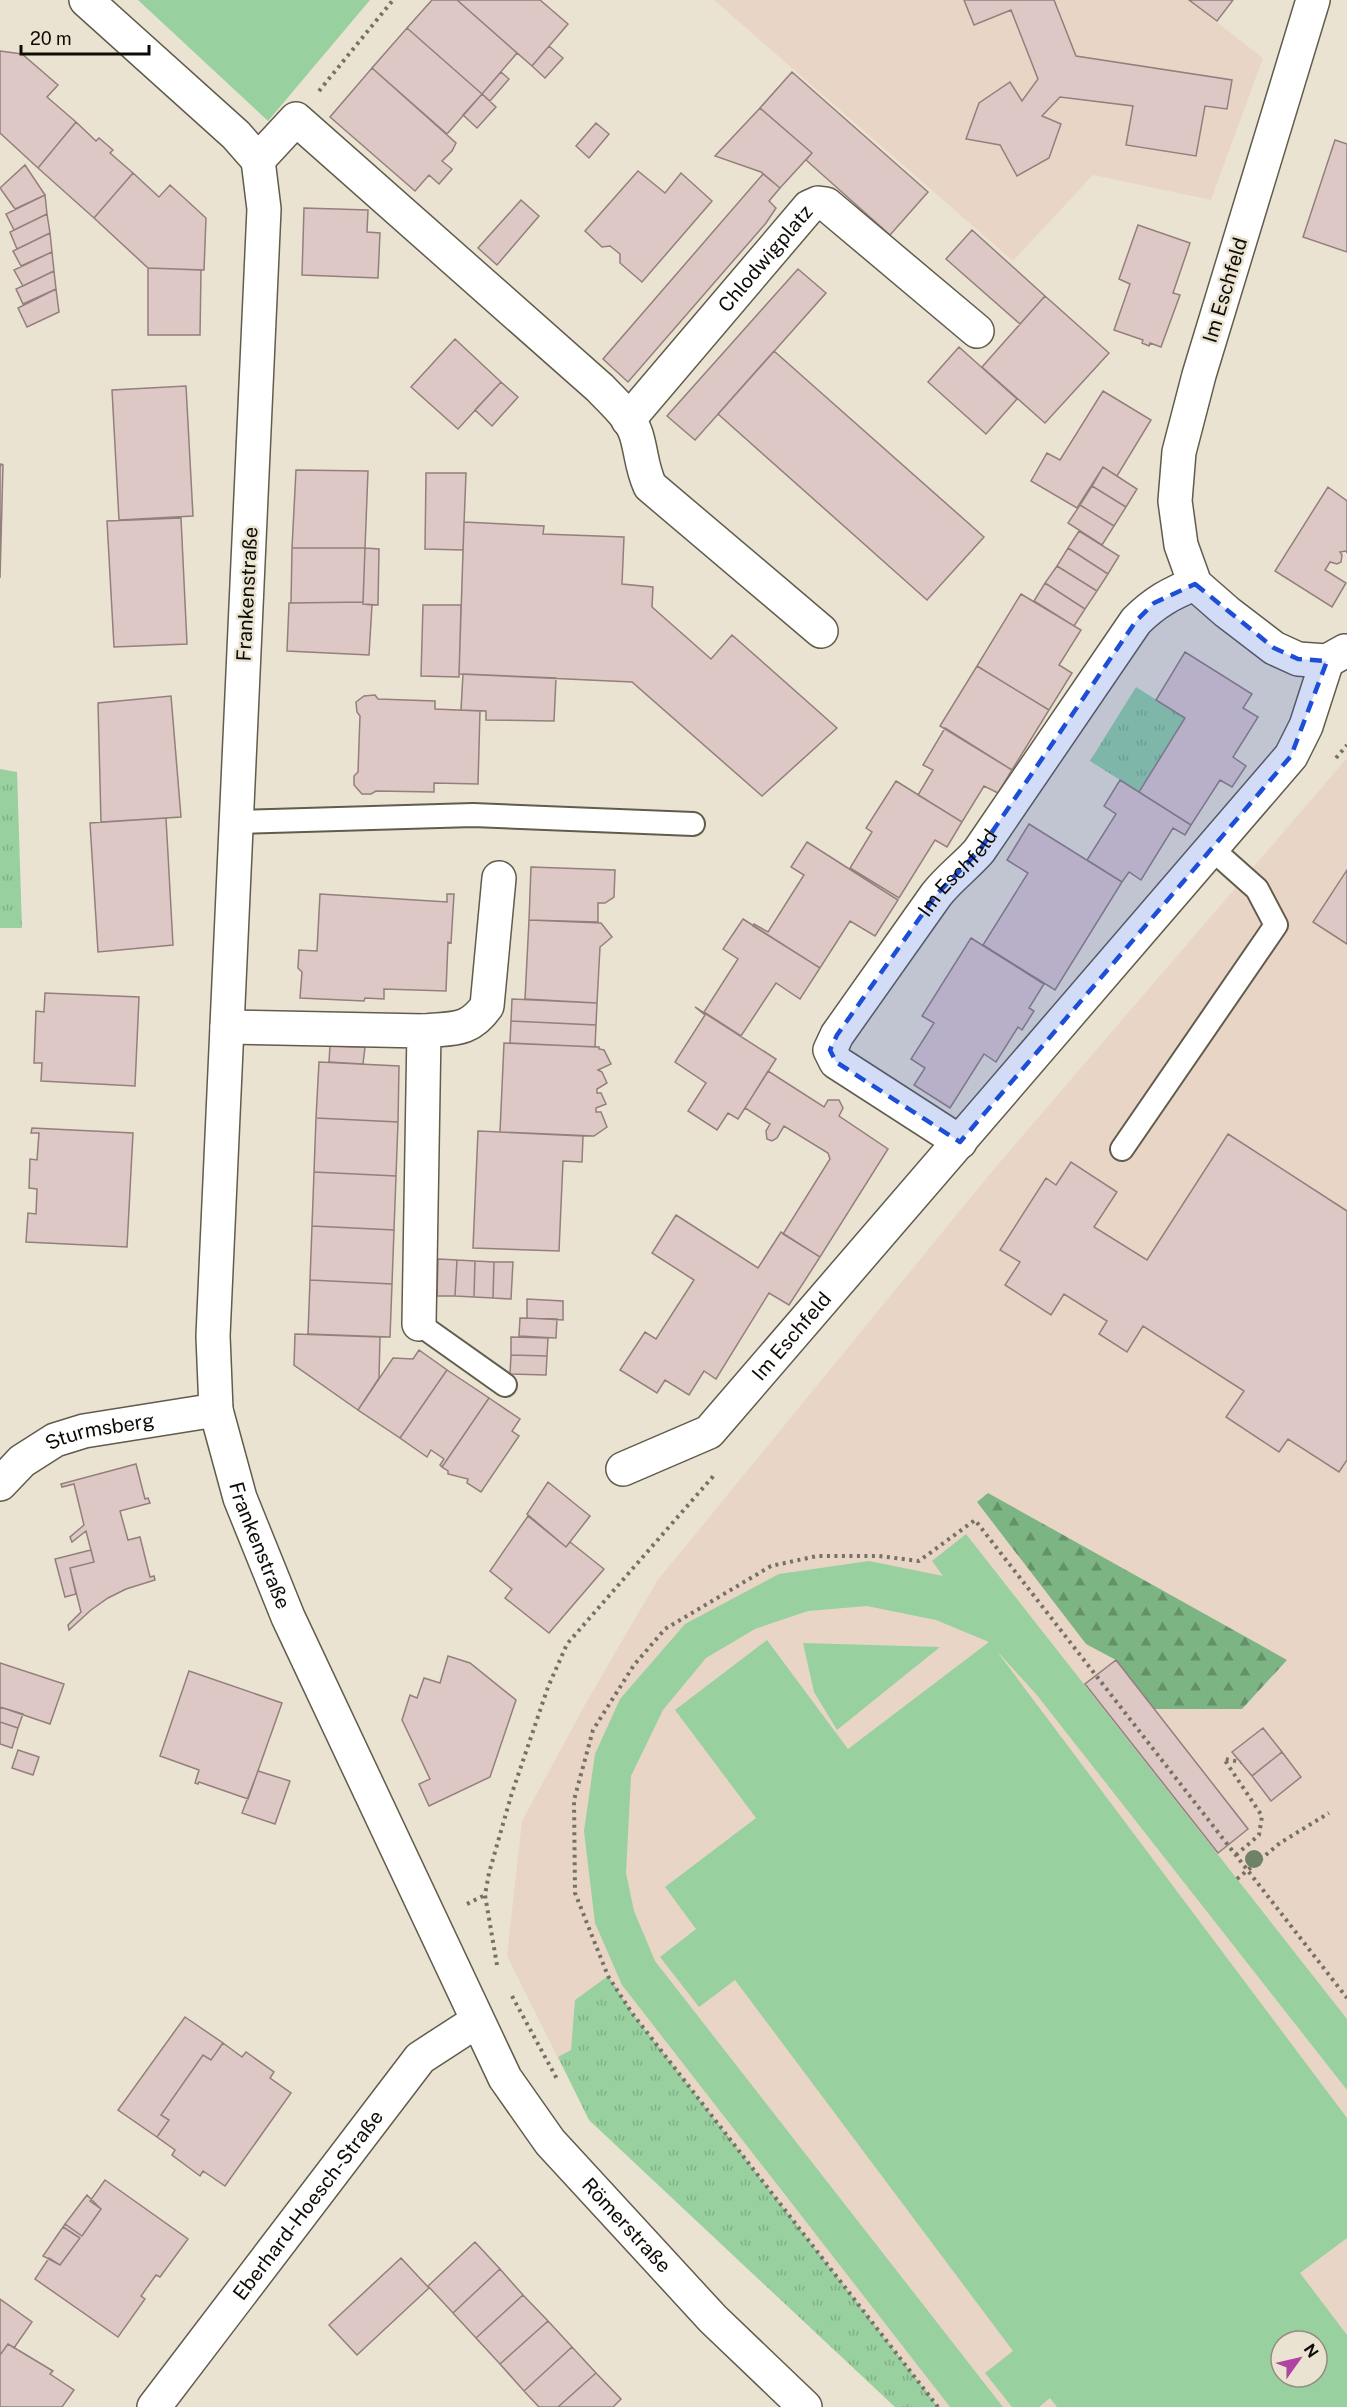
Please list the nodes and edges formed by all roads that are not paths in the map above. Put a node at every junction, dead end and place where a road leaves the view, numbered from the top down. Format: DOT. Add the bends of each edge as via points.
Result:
graph roads {
  1 [pos="86,0"];
  2 [pos="1312,0"];
  3 [pos="258,160"];
  4 [pos="977,331"];
  5 [pos="628,420"];
  6 [pos="1196,584"];
  7 [pos="821,631"];
  8 [pos="1337,656"];
  9 [pos="236,822"];
  10 [pos="693,824"];
  11 [pos="1212,849"];
  12 [pos="499,878"];
  13 [pos="227,1027"];
  14 [pos="424,1031"];
  15 [pos="960,1142"];
  16 [pos="1122,1149"];
  17 [pos="419,1324"];
  18 [pos="505,1385"];
  19 [pos="216,1410"];
  20 [pos="623,1469"];
  21 [pos="0,1484"];
  22 [pos="477,2021"];
  23 [pos="154,2407"];
  24 [pos="805,2407"];
  1 -- 3 [label="street" via="236,135"];
  2 -- 6 [label="street, Im Eschfeld" via="1179,452 1175,501 1181,545"];
  3 -- 5 [label="street" via="296,120 600,388"];
  3 -- 9 [label="street, Frankenstraße" via="264,209"];
  4 -- 5 [label="street, Chlodwigplatz" via="826,204 818,203 808,207"];
  5 -- 7 [label="street" via="650,486"];
  6 -- 8 [label="street, Im Eschfeld" via="1274,648 1298,659"];
  6 -- 15 [label="street, Im Eschfeld" via="1154,603 1136,621 979,851 945,882 830,1050 836,1062"];
  8 -- 11 [label="street, Im Eschfeld" via="1291,756"];
  9 -- 10 [label="lane" via="473,815"];
  9 -- 13 [label="street, Frankenstraße"];
  11 -- 15 [label="street, Im Eschfeld"];
  11 -- 16 [label="lane" via="1257,889 1276,925"];
  12 -- 14 [label="street" via="487,1006 465,1028"];
  13 -- 14 [label="street"];
  13 -- 19 [label="street, Frankenstraße" via="213,1336"];
  14 -- 17 [label="street"];
  15 -- 20 [label="street, Im Eschfeld" via="709,1431"];
  17 -- 18 [label="lane"];
  19 -- 21 [label="street, Sturmsberg" via="84,1431 55,1440 22,1461"];
  19 -- 22 [label="street, Frankenstraße" via="240,1498 288,1617"];
  22 -- 23 [label="street, Eberhard-Hoesch-Straße" via="420,2058"];
  22 -- 24 [label="street, Römerstraße" via="506,2078 550,2142 713,2319"];
}
